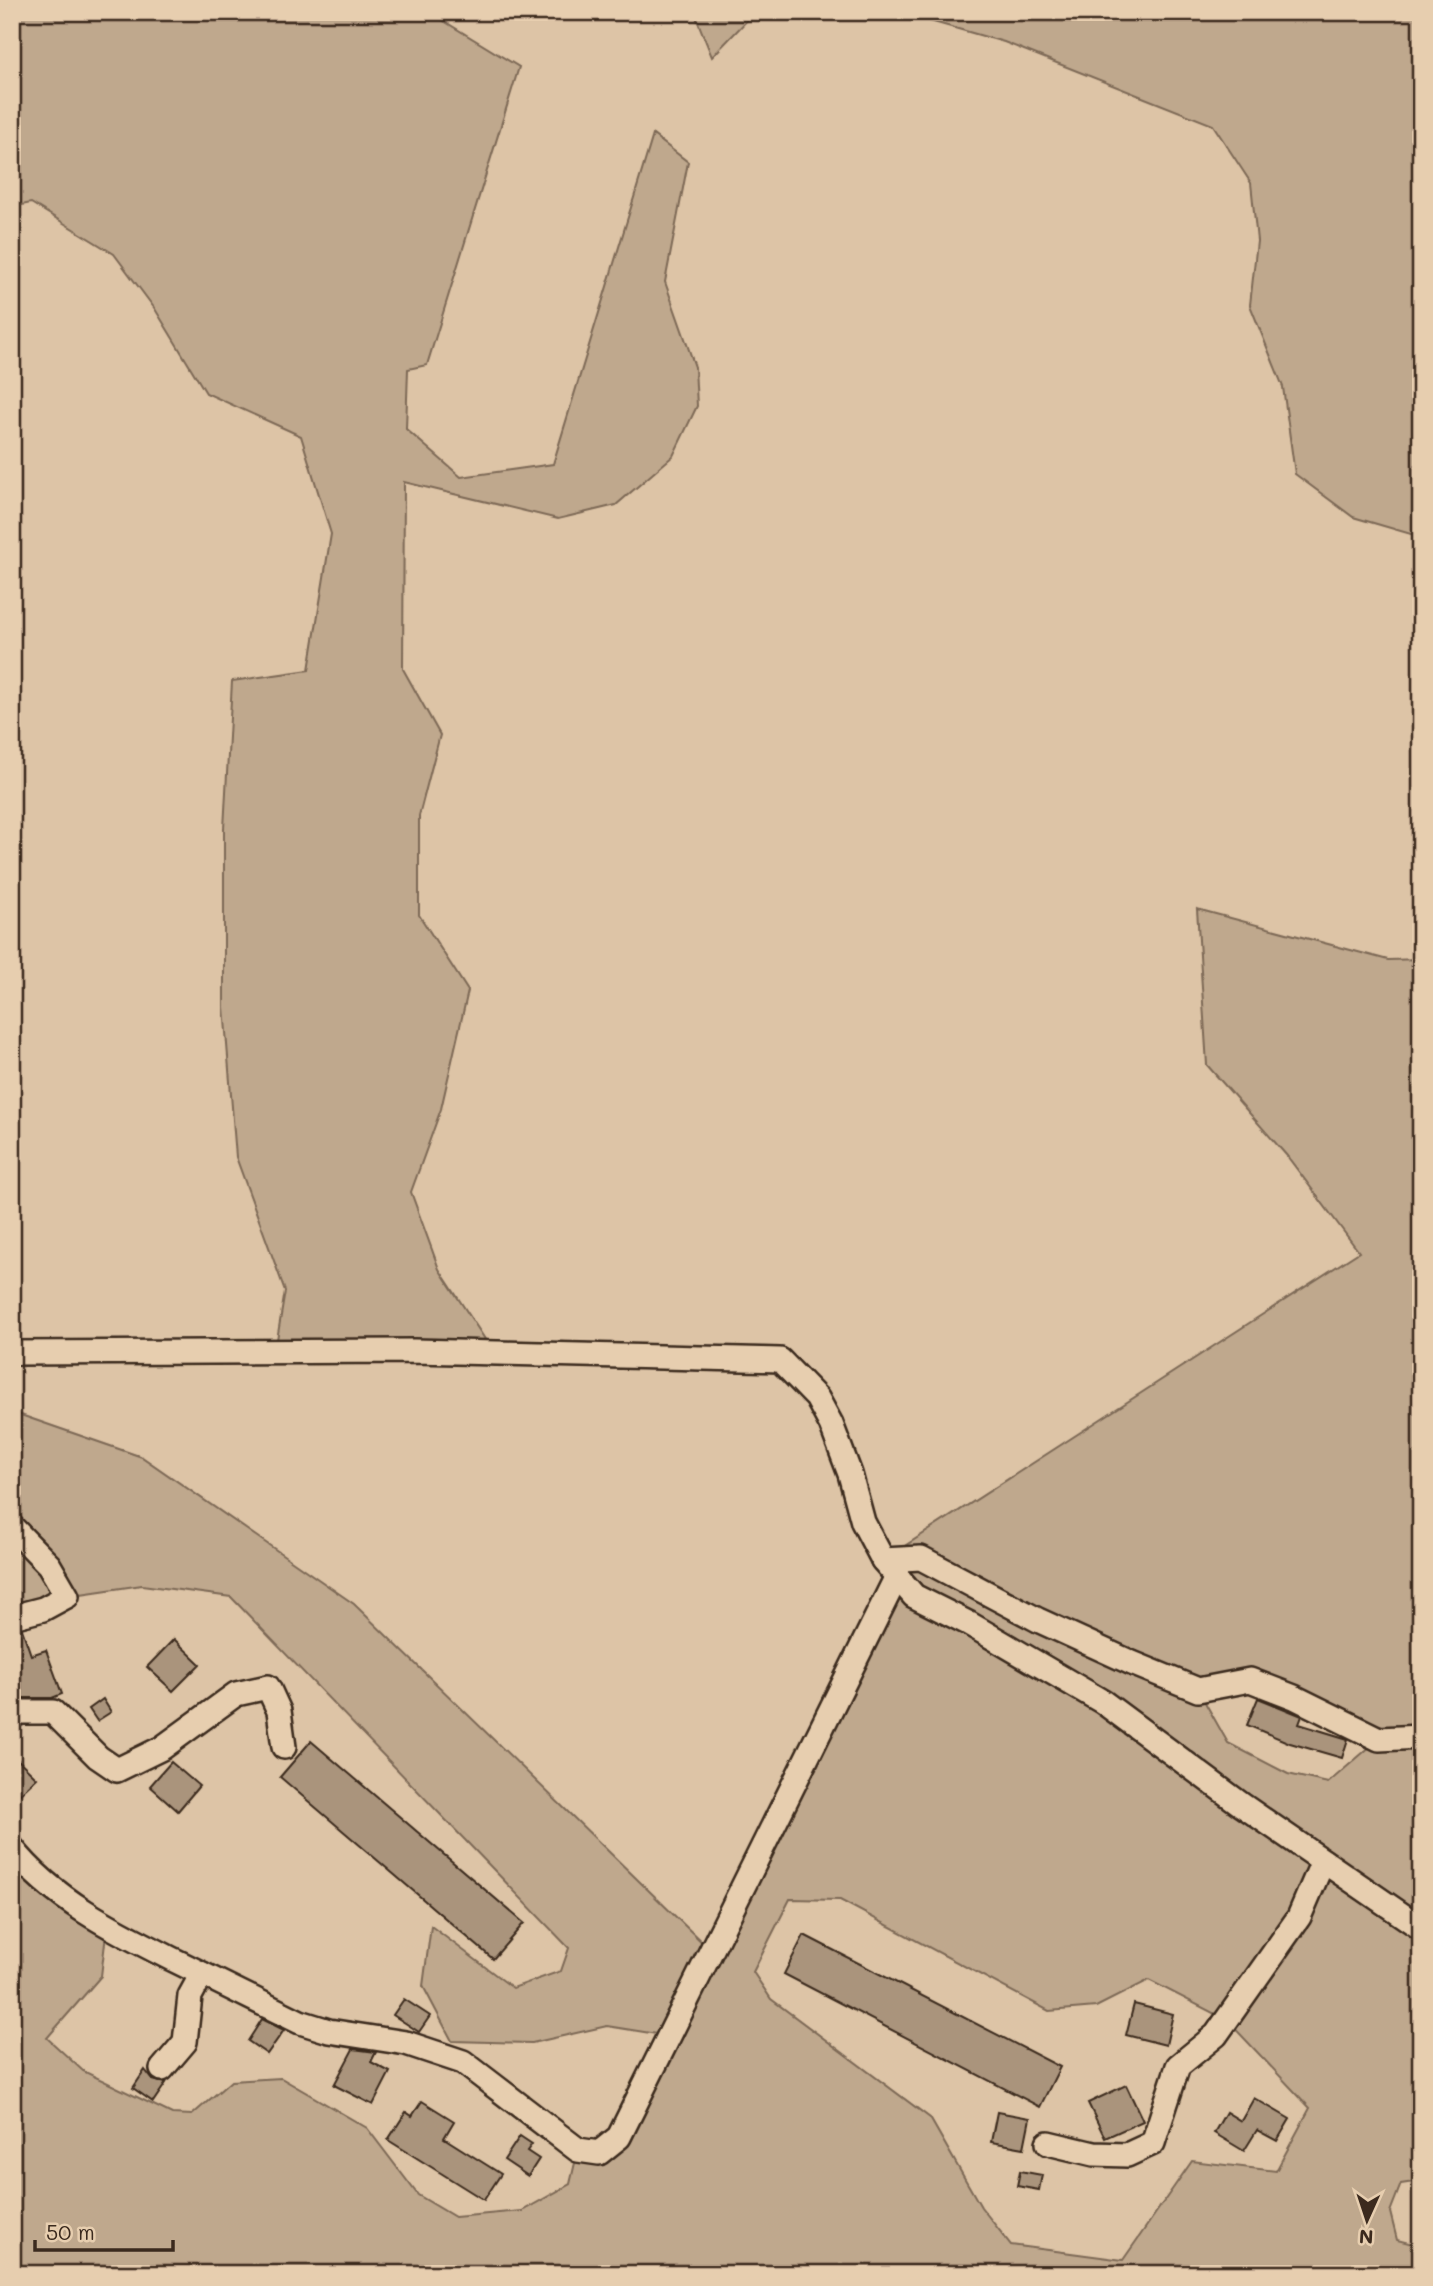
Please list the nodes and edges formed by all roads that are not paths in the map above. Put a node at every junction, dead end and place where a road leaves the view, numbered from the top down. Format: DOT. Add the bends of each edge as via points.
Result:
graph roads {
  1 [pos="12,1353"];
  2 [pos="12,1527"];
  3 [pos="890,1568"];
  4 [pos="12,1618"];
  5 [pos="12,1715"];
  6 [pos="1421,1737"];
  7 [pos="284,1746"];
  8 [pos="12,1848"];
  9 [pos="1323,1861"];
  10 [pos="1421,1928"];
  11 [pos="202,1974"];
  12 [pos="162,2068"];
  13 [pos="1048,2143"];
  1 -- 3 [label="street" via="414,1351 780,1360 817,1398 831,1424 863,1521"];
  2 -- 4 [label="street" via="49,1565 67,1596"];
  3 -- 6 [label="street" via="921,1558 1038,1620 1198,1690 1250,1680 1379,1739"];
  3 -- 9 [label="street" via="914,1596 1103,1702"];
  3 -- 11 [label="street" via="620,2137 599,2153 578,2150 463,2062 406,2043 329,2032"];
  5 -- 7 [label="street" via="53,1712 97,1757 117,1770 162,1748 236,1694 268,1687 279,1710"];
  8 -- 11 [label="street" via="55,1889 107,1926"];
  9 -- 10 [label="street"];
  9 -- 13 [label="street" via="1291,1929 1216,2035 1178,2066 1153,2143 1128,2155 1094,2154"];
  11 -- 12 [label="street" via="190,1996 185,2042"];
}
